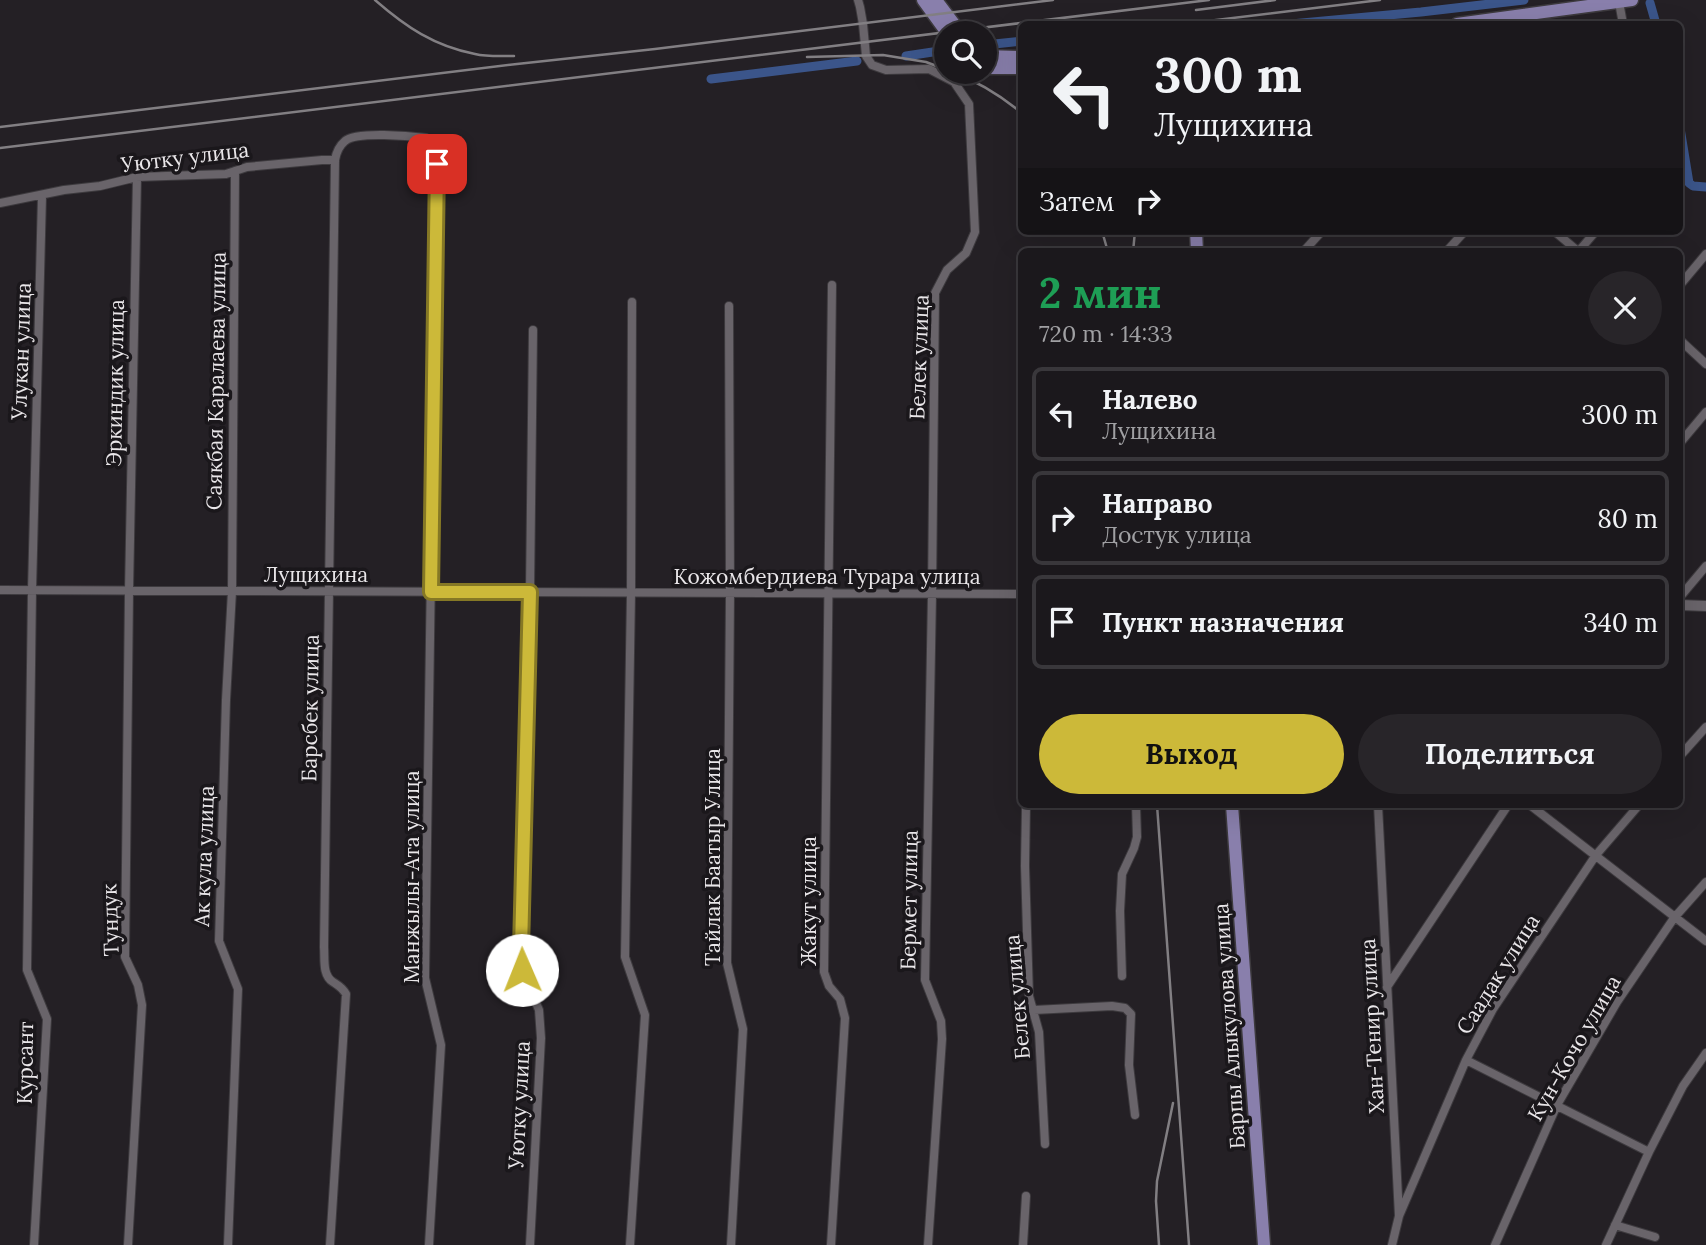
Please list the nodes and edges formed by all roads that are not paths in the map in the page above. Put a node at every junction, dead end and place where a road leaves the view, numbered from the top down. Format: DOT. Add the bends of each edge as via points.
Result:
graph roads {
  1 [pos="858,0"];
  2 [pos="923,0"];
  3 [pos="937,0"];
  4 [pos="1625,1"];
  5 [pos="938,21"];
  6 [pos="952,21"];
  7 [pos="1479,21"];
  8 [pos="1623,21"];
  9 [pos="997,57"];
  10 [pos="1018,57"];
  11 [pos="997,68"];
  12 [pos="1018,68"];
  13 [pos="335,160"];
  14 [pos="235,171"];
  15 [pos="137,177"];
  16 [pos="43,196"];
  17 [pos="0,203"];
  18 [pos="1318,235"];
  19 [pos="1461,235"];
  20 [pos="1559,235"];
  21 [pos="1307,248"];
  22 [pos="1450,248"];
  23 [pos="1573,248"];
  24 [pos="1706,254"];
  25 [pos="1683,281"];
  26 [pos="832,285"];
  27 [pos="632,302"];
  28 [pos="729,306"];
  29 [pos="533,330"];
  30 [pos="1683,343"];
  31 [pos="1706,364"];
  32 [pos="1706,412"];
  33 [pos="1683,439"];
  34 [pos="1706,566"];
  35 [pos="0,590"];
  36 [pos="32,590"];
  37 [pos="129,591"];
  38 [pos="232,591"];
  39 [pos="329,592"];
  40 [pos="431,592"];
  41 [pos="530,592"];
  42 [pos="631,593"];
  43 [pos="730,593"];
  44 [pos="827,593"];
  45 [pos="1683,593"];
  46 [pos="932,594"];
  47 [pos="1018,594"];
  48 [pos="1683,605"];
  49 [pos="1706,606"];
  50 [pos="1706,727"];
  51 [pos="1683,753"];
  52 [pos="1026,808"];
  53 [pos="1136,808"];
  54 [pos="1232,808"];
  55 [pos="1378,808"];
  56 [pos="1506,808"];
  57 [pos="1534,808"];
  58 [pos="1636,808"];
  59 [pos="1596,855"];
  60 [pos="1706,882"];
  61 [pos="1674,918"];
  62 [pos="1706,942"];
  63 [pos="1122,976"];
  64 [pos="1387,988"];
  65 [pos="1034,1010"];
  66 [pos="1706,1053"];
  67 [pos="1466,1060"];
  68 [pos="1557,1105"];
  69 [pos="1135,1115"];
  70 [pos="1045,1144"];
  71 [pos="1649,1152"];
  72 [pos="1026,1196"];
  73 [pos="1399,1216"];
  74 [pos="1615,1225"];
  75 [pos="1655,1237"];
  76 [pos="34,1245"];
  77 [pos="128,1245"];
  78 [pos="228,1245"];
  79 [pos="330,1245"];
  80 [pos="429,1245"];
  81 [pos="530,1245"];
  82 [pos="630,1245"];
  83 [pos="731,1245"];
  84 [pos="831,1245"];
  85 [pos="928,1245"];
  86 [pos="1023,1245"];
  87 [pos="1264,1245"];
  88 [pos="1392,1245"];
  89 [pos="1495,1245"];
  90 [pos="1606,1245"];
  1 -- 46 [label="street, Белек улица" via="866,56 872,65 887,70 929,69 954,82 969,104 975,232 935,293"];
  2 -- 5 [label="main road"];
  3 -- 6 [label="main road"];
  4 -- 7 [label="main road"];
  4 -- 8 [label="street"];
  9 -- 10 [label="main road"];
  11 -- 12 [label="main road"];
  13 -- 14 [label="street, Уютку улица"];
  13 -- 39 [label="street, Барсбек улица"];
  13 -- 40 [label="street, Манжылы-Ата улица" via="346,140 358,135 426,138 435,143"];
  14 -- 15 [label="street, Уютку улица"];
  14 -- 38 [label="street, Саякбая Каралаева улица"];
  15 -- 16 [label="street, Уютку улица"];
  15 -- 37 [label="street, Эркиндик улица"];
  16 -- 17 [label="street, Уютку улица"];
  16 -- 36 [label="street, Улукан улица"];
  18 -- 21 [label="street"];
  19 -- 22 [label="street"];
  20 -- 23 [label="street"];
  24 -- 25 [label="street"];
  26 -- 44 [label="street, Жакут улица"];
  27 -- 42 [label="street"];
  28 -- 43 [label="street, Тайлак Баатыр Улица"];
  29 -- 41 [label="street, Уютку улица"];
  30 -- 31 [label="street"];
  32 -- 33 [label="street"];
  34 -- 45 [label="street"];
  35 -- 36 [label="street, Лущихина"];
  36 -- 37 [label="street, Лущихина"];
  36 -- 76 [label="street, Курсант" via="27,970 47,1019"];
  37 -- 38 [label="street, Лущихина"];
  37 -- 77 [label="street, Тундук" via="125,957 142,1005"];
  38 -- 39 [label="street, Лущихина"];
  38 -- 78 [label="street, Ак кула улица" via="219,941 238,989"];
  39 -- 40 [label="street, Лущихина"];
  39 -- 79 [label="street, Барсбек улица" via="324,947 326,975 346,994"];
  40 -- 41 [label="street, Лущихина"];
  40 -- 80 [label="street, Манжылы-Ата улица" via="425,978 441,1045"];
  41 -- 42 [label="street, Лущихина"];
  41 -- 81 [label="street, Уютку улица" via="521,949 522,970 539,1010 541,1038"];
  42 -- 43 [label="street, Кожомбердиева Турара улица"];
  42 -- 82 [label="street" via="625,957 645,1015"];
  43 -- 44 [label="street, Кожомбердиева Турара улица"];
  43 -- 83 [label="street, Тайлак Баатыр Улица" via="727,963 743,1029"];
  44 -- 46 [label="street, Кожомбердиева Турара улица"];
  44 -- 84 [label="street, Жакут улица" via="824,972 845,1018"];
  46 -- 47 [label="street, Кожомбердиева Турара улица"];
  46 -- 85 [label="street, Бермет улица" via="925,980 941,1021 942,1039"];
  48 -- 49 [label="street"];
  50 -- 51 [label="street"];
  52 -- 65 [label="street, Белек улица" via="1029,983"];
  53 -- 63 [label="street" via="1138,838 1122,874"];
  54 -- 87 [label="main road, Барпы Алыкулова улица"];
  55 -- 64 [label="street, Хан-Тенир улица"];
  56 -- 64 [label="street"];
  57 -- 59 [label="street"];
  58 -- 59 [label="street, Саадак улица"];
  59 -- 61 [label="street"];
  59 -- 67 [label="street, Саадак улица" via="1493,1009"];
  60 -- 61 [label="street, Кун-Кочо улица"];
  61 -- 62 [label="street"];
  61 -- 68 [label="street, Кун-Кочо улица" via="1617,1002"];
  64 -- 73 [label="street, Хан-Тенир улица"];
  65 -- 69 [label="street" via="1125,1008 1130,1014 1129,1065"];
  65 -- 70 [label="street, Белек улица"];
  66 -- 71 [label="street"];
  67 -- 68 [label="street"];
  67 -- 73 [label="street, Саадак улица"];
  68 -- 71 [label="street"];
  68 -- 89 [label="street, Кун-Кочо улица"];
  71 -- 74 [label="street"];
  72 -- 86 [label="street"];
  73 -- 88 [label="street, Хан-Тенир улица"];
  74 -- 75 [label="street"];
  74 -- 90 [label="street"];
}
